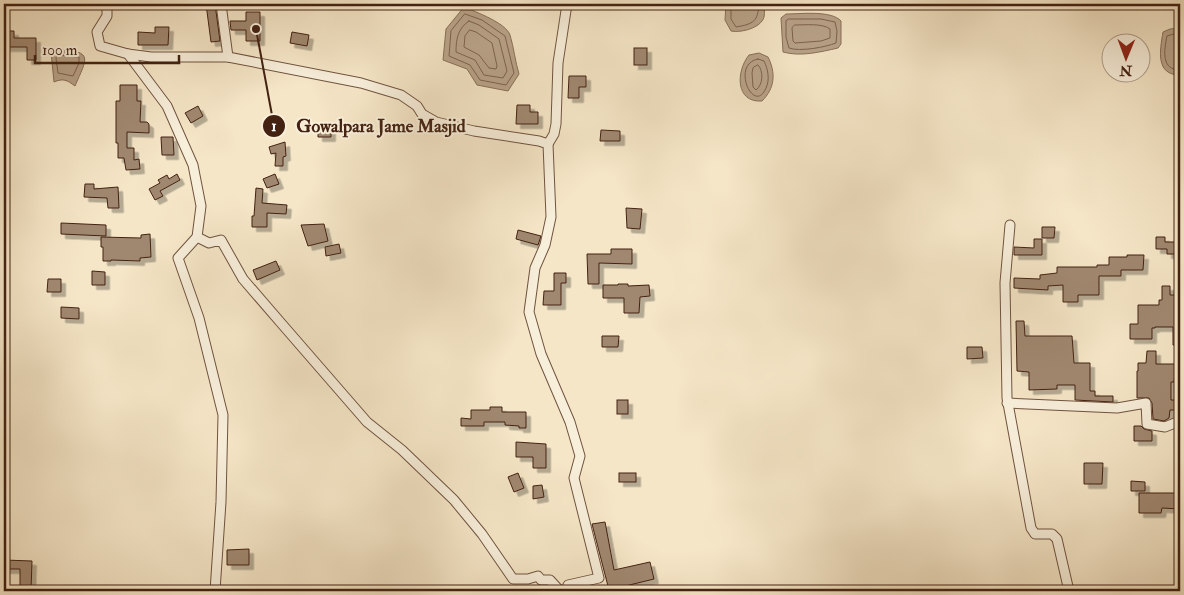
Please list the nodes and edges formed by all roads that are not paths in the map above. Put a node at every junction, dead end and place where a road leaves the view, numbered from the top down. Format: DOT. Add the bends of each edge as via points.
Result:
graph roads {
  1 [pos="107,4"];
  2 [pos="221,4"];
  3 [pos="567,4"];
  4 [pos="128,54"];
  5 [pos="228,57"];
  6 [pos="548,144"];
  7 [pos="1010,225"];
  8 [pos="196,237"];
  9 [pos="1007,403"];
  10 [pos="1180,423"];
  11 [pos="215,591"];
  12 [pos="560,591"];
  13 [pos="566,591"];
  14 [pos="1068,591"];
  1 -- 4 [label="street" via="107,16 98,32 100,46"];
  2 -- 5 [label="street"];
  3 -- 6 [label="street" via="558,63 556,124"];
  4 -- 5 [label="street"];
  4 -- 8 [label="street" via="167,106 193,165 202,206"];
  5 -- 6 [label="street" via="361,83 401,95 436,122"];
  6 -- 13 [label="street" via="551,217 535,268 530,312 541,354 570,422 580,456 574,478 599,578 568,585"];
  7 -- 9 [label="street" via="1005,283"];
  8 -- 11 [label="street" via="178,258 199,318 223,415"];
  8 -- 12 [label="street" via="209,243 221,240 243,278 275,316 367,422 402,450 454,500 513,579 538,576 541,580 550,580"];
  9 -- 10 [label="street" via="1117,408 1146,403 1147,424 1165,427"];
  9 -- 14 [label="street" via="1031,528 1035,534 1052,534 1057,539"];
}
